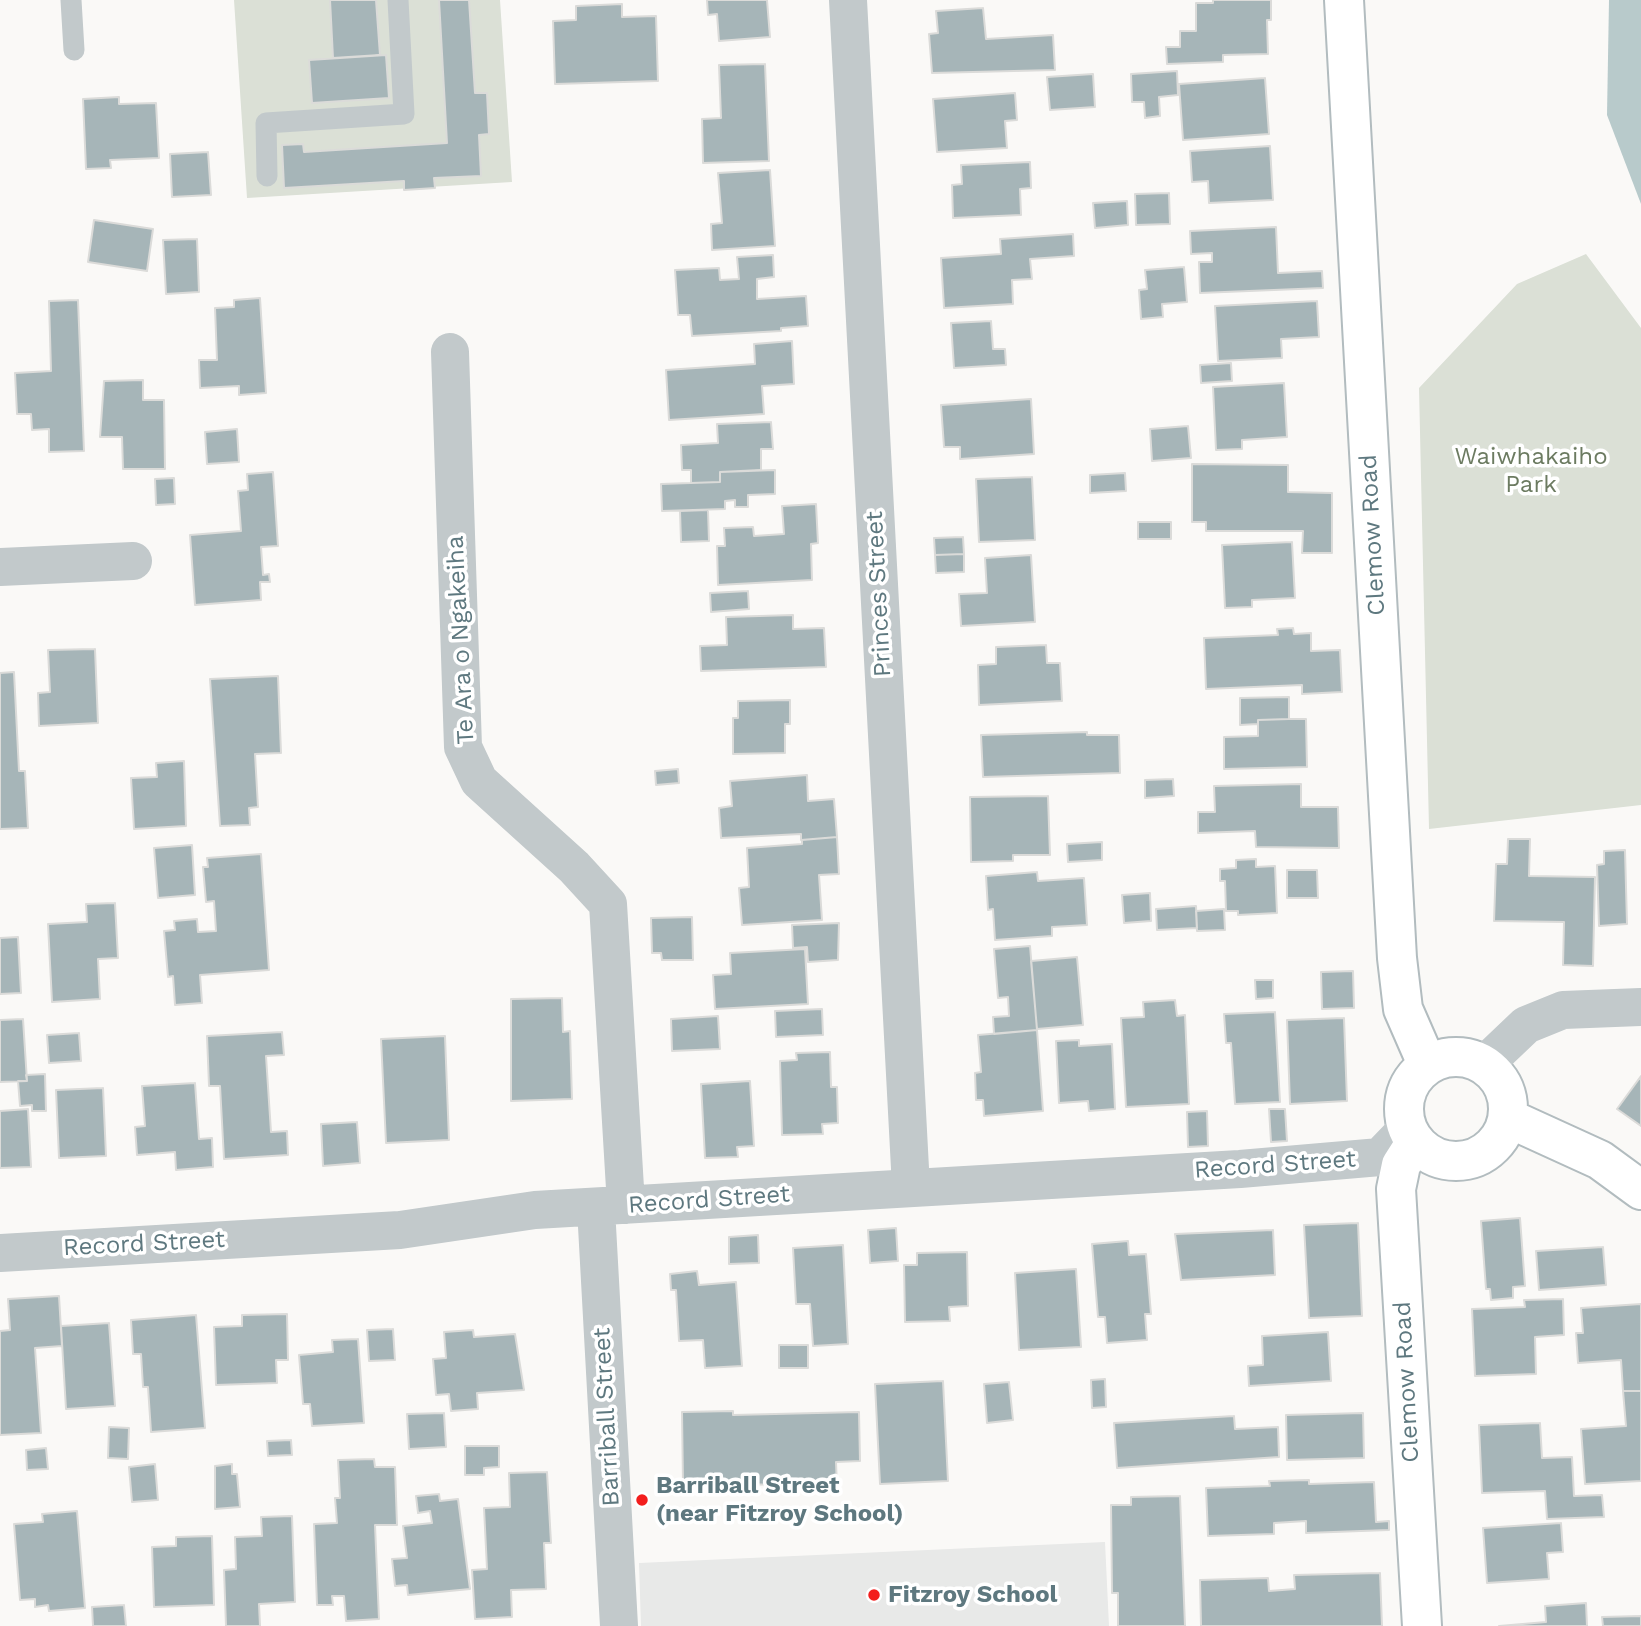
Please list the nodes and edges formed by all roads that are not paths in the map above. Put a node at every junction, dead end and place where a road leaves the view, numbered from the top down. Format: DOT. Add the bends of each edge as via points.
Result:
graph roads {
  1 [pos="71,0"];
  2 [pos="398,0"];
  3 [pos="848,0"];
  4 [pos="1344,0"];
  5 [pos="74,50"];
  6 [pos="267,176"];
  7 [pos="450,352"];
  8 [pos="133,561"];
  9 [pos="0,568"];
  10 [pos="1641,1007"];
  11 [pos="1485,1064"];
  12 [pos="1427,1065"];
  13 [pos="1508,1118"];
  14 [pos="1411,1136"];
  15 [pos="911,1187"];
  16 [pos="1641,1190"];
  17 [pos="611,1206"];
  18 [pos="0,1252"];
  19 [pos="619,1626"];
  20 [pos="1422,1626"];
  1 -- 5 [label="lane"];
  2 -- 6 [label="lane" via="404,114 265,122"];
  3 -- 15 [label="street, Princes Street"];
  4 -- 12 [label="street, Clemow Road" via="1397,958 1403,1009"];
  7 -- 17 [label="street, Te Ara o Ngakeiha" via="463,747 479,781 608,904"];
  8 -- 9 [label="street"];
  10 -- 11 [label="street" via="1563,1010 1526,1025"];
  11 -- 12 [label="street" via="1458,1056"];
  11 -- 13 [label="street" via="1505,1089"];
  12 -- 14 [label="street" via="1409,1085 1404,1099"];
  13 -- 14 [label="street" via="1491,1148 1469,1160 1444,1161 1428,1154"];
  13 -- 16 [label="street" via="1600,1160"];
  14 -- 15 [label="street, Record Street" via="1380,1157"];
  14 -- 20 [label="street, Clemow Road" via="1396,1189"];
  15 -- 17 [label="street, Record Street"];
  17 -- 18 [label="street, Record Street" via="535,1210 400,1230"];
  17 -- 19 [label="street, Barriball Street"];
}
